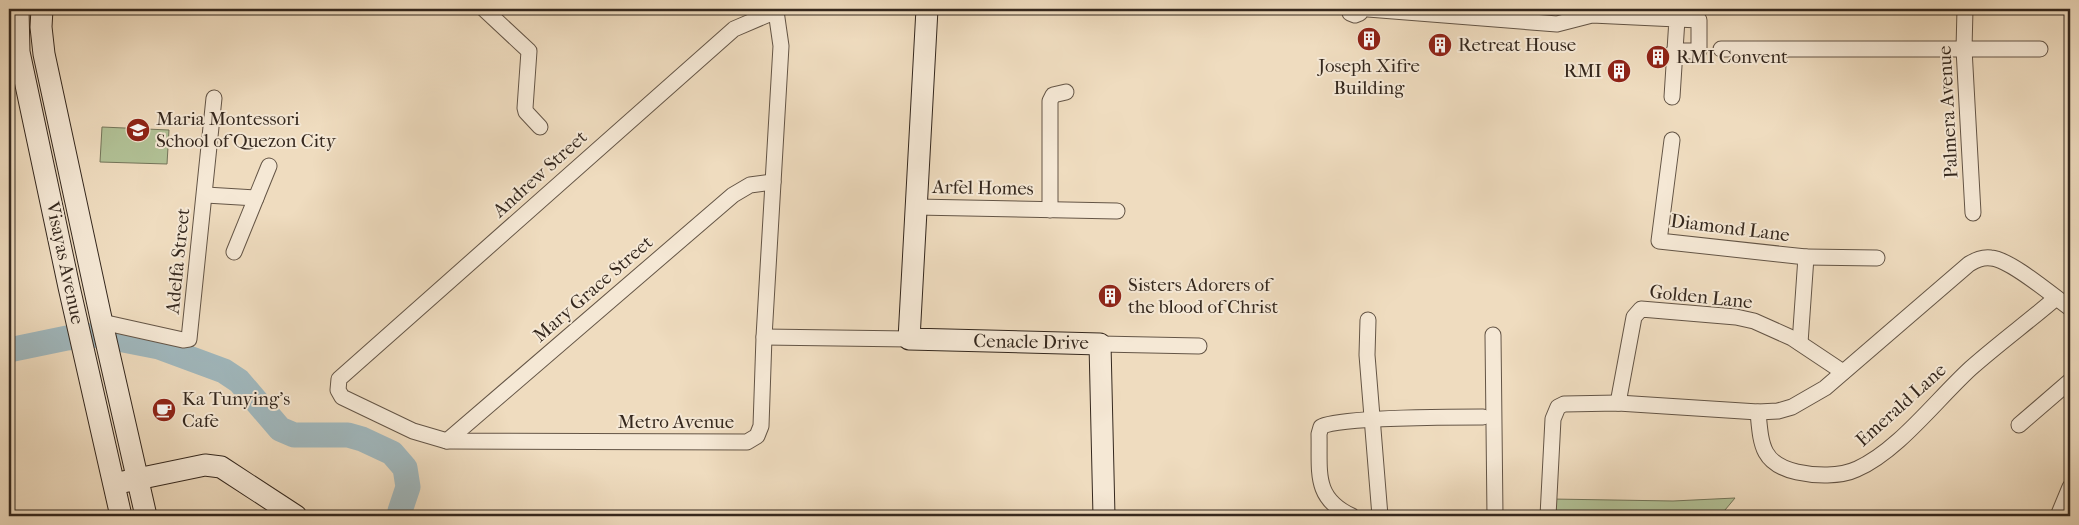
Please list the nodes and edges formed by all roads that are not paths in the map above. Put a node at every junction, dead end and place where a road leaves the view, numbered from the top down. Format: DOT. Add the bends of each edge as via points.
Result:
graph roads {
  1 [pos="18,9"];
  2 [pos="42,9"];
  3 [pos="484,9"];
  4 [pos="926,9"];
  5 [pos="1349,9"];
  6 [pos="1362,9"];
  7 [pos="1368,9"];
  8 [pos="1965,9"];
  9 [pos="776,10"];
  10 [pos="1677,19"];
  11 [pos="1722,49"];
  12 [pos="1964,49"];
  13 [pos="2040,49"];
  14 [pos="1674,51"];
  15 [pos="1066,92"];
  16 [pos="1672,97"];
  17 [pos="214,98"];
  18 [pos="540,127"];
  19 [pos="1672,140"];
  20 [pos="269,166"];
  21 [pos="773,182"];
  22 [pos="206,195"];
  23 [pos="256,198"];
  24 [pos="916,207"];
  25 [pos="1050,210"];
  26 [pos="1117,211"];
  27 [pos="1973,213"];
  28 [pos="234,252"];
  29 [pos="1806,257"];
  30 [pos="1877,258"];
  31 [pos="2056,298"];
  32 [pos="2070,308"];
  33 [pos="1368,320"];
  34 [pos="102,323"];
  35 [pos="1493,335"];
  36 [pos="764,337"];
  37 [pos="909,339"];
  38 [pos="1800,342"];
  39 [pos="1100,344"];
  40 [pos="1199,346"];
  41 [pos="1843,372"];
  42 [pos="339,379"];
  43 [pos="2070,381"];
  44 [pos="1618,403"];
  45 [pos="1758,412"];
  46 [pos="1483,417"];
  47 [pos="1371,420"];
  48 [pos="2019,425"];
  49 [pos="126,426"];
  50 [pos="102,431"];
  51 [pos="447,441"];
  52 [pos="137,479"];
  53 [pos="114,484"];
  54 [pos="2070,487"];
  55 [pos="1376,515"];
  56 [pos="121,516"];
  57 [pos="146,516"];
  58 [pos="296,516"];
  59 [pos="1104,516"];
  60 [pos="1352,516"];
  61 [pos="1495,516"];
  62 [pos="1548,516"];
  63 [pos="2058,516"];
  1 -- 50 [label="main road, Visayas Avenue" via="19,52"];
  2 -- 34 [label="main road, Visayas Avenue" via="44,54"];
  3 -- 18 [label="street" via="528,51 525,108"];
  4 -- 24 [label="main road"];
  5 -- 6 [label="street" via="1355,15"];
  7 -- 10 [label="street" via="1557,24 1592,15"];
  8 -- 12 [label="street, Palmera Avenue"];
  9 -- 21 [label="street, Metro Avenue" via="781,46"];
  9 -- 42 [label="street, Andrew Street" via="734,29"];
  10 -- 14 [label="street"];
  10 -- 14 [label="street" via="1700,20 1698,51"];
  11 -- 12 [label="street"];
  12 -- 13 [label="street"];
  12 -- 27 [label="street, Palmera Avenue"];
  14 -- 16 [label="street"];
  15 -- 25 [label="street, Arfel Homes" via="1053,95 1050,101"];
  17 -- 22 [label="street, Adelfa Street"];
  19 -- 29 [label="street, Diamond Lane" via="1659,241"];
  20 -- 23 [label="street"];
  21 -- 36 [label="street, Metro Avenue"];
  21 -- 51 [label="street, Mary Grace Street" via="750,185 733,195"];
  22 -- 23 [label="street"];
  22 -- 34 [label="street, Adelfa Street" via="189,339"];
  23 -- 28 [label="street"];
  24 -- 25 [label="street, Arfel Homes"];
  24 -- 37 [label="main road"];
  25 -- 26 [label="street, Arfel Homes"];
  29 -- 30 [label="street, Diamond Lane"];
  29 -- 38 [label="street, Diamond Lane"];
  31 -- 32 [label="street"];
  31 -- 41 [label="street" via="2006,262 1980,259 1969,264"];
  31 -- 45 [label="street, Emerald Lane" via="1971,368 1911,428 1872,461 1856,470 1823,474 1784,469 1772,461 1763,448"];
  33 -- 47 [label="street"];
  34 -- 49 [label="main road, Visayas Avenue"];
  35 -- 61 [label="street"];
  36 -- 37 [label="street, Cenacle Drive"];
  36 -- 51 [label="street, Metro Avenue" via="761,426 757,436 748,442"];
  37 -- 39 [label="main road, Cenacle Drive"];
  38 -- 41 [label="street, Golden Lane"];
  38 -- 44 [label="street, Golden Lane" via="1754,321 1736,317 1641,309 1634,317"];
  39 -- 40 [label="street"];
  39 -- 59 [label="main road, Cenacle Drive"];
  41 -- 45 [label="street" via="1792,407 1778,412"];
  42 -- 51 [label="street, Metro Avenue" via="338,390 342,397 413,431"];
  43 -- 48 [label="street"];
  44 -- 45 [label="street"];
  44 -- 62 [label="street" via="1571,403 1558,407 1554,412"];
  46 -- 47 [label="street"];
  47 -- 55 [label="street"];
  47 -- 60 [label="street" via="1328,423 1319,430 1322,490 1341,511"];
  49 -- 50 [label="main road"];
  49 -- 52 [label="main road, Visayas Avenue"];
  50 -- 53 [label="main road, Visayas Avenue"];
  52 -- 53 [label="main road"];
  52 -- 57 [label="main road, Visayas Avenue"];
  52 -- 58 [label="main road" via="205,465 221,467"];
  53 -- 56 [label="main road, Visayas Avenue"];
  54 -- 63 [label="street"];
}
